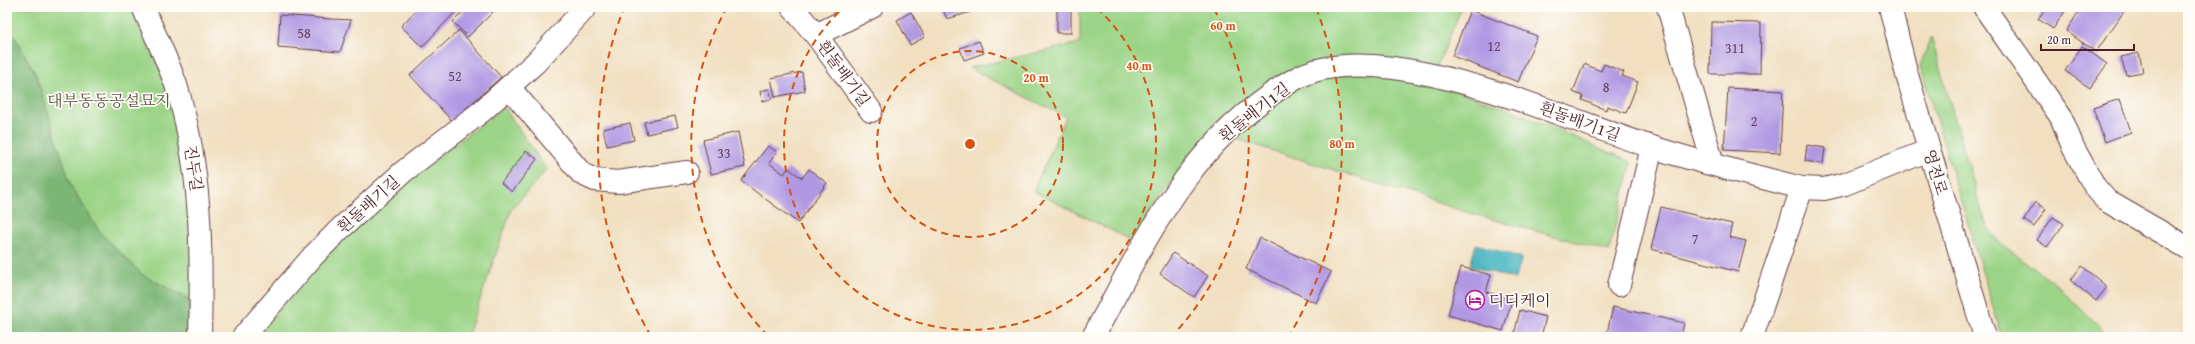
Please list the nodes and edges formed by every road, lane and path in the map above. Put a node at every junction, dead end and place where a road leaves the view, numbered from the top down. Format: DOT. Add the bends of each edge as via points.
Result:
graph roads {
  1 [pos="143,7"];
  2 [pos="586,7"];
  3 [pos="792,7"];
  4 [pos="872,7"];
  5 [pos="1668,7"];
  6 [pos="1890,7"];
  7 [pos="1984,7"];
  8 [pos="816,35"];
  9 [pos="509,87"];
  10 [pos="871,111"];
  11 [pos="1652,147"];
  12 [pos="1929,150"];
  13 [pos="1713,164"];
  14 [pos="687,172"];
  15 [pos="1802,188"];
  16 [pos="2188,248"];
  17 [pos="1619,285"];
  18 [pos="200,337"];
  19 [pos="242,337"];
  20 [pos="1093,337"];
  21 [pos="1752,337"];
  22 [pos="1985,337"];
  1 -- 18 [label="street, 진두길" via="176,84 197,179 201,252"];
  2 -- 9 [label="street, 흰돌배기길" via="536,62"];
  3 -- 8 [label="street, 흰돌배기길"];
  4 -- 8 [label="street, 흰돌배기길"];
  5 -- 13 [label="street"];
  6 -- 12 [label="street, 영전로"];
  7 -- 16 [label="street" via="2061,117 2073,147 2095,187 2107,201"];
  8 -- 10 [label="street, 흰돌배기길"];
  9 -- 14 [label="street" via="582,174 595,180 618,182"];
  9 -- 19 [label="street, 흰돌배기길" via="403,172 345,224 312,256"];
  11 -- 13 [label="street, 흰돌배기1길"];
  11 -- 17 [label="street"];
  11 -- 20 [label="street, 흰돌배기1길" via="1492,90 1419,72 1372,66 1331,67 1296,78 1249,111 1220,137 1183,181 1156,222"];
  12 -- 15 [label="street, 흰돌배기1길" via="1845,184 1824,189"];
  12 -- 22 [label="street, 영전로"];
  13 -- 15 [label="street, 흰돌배기1길"];
  15 -- 21 [label="street"];
}
